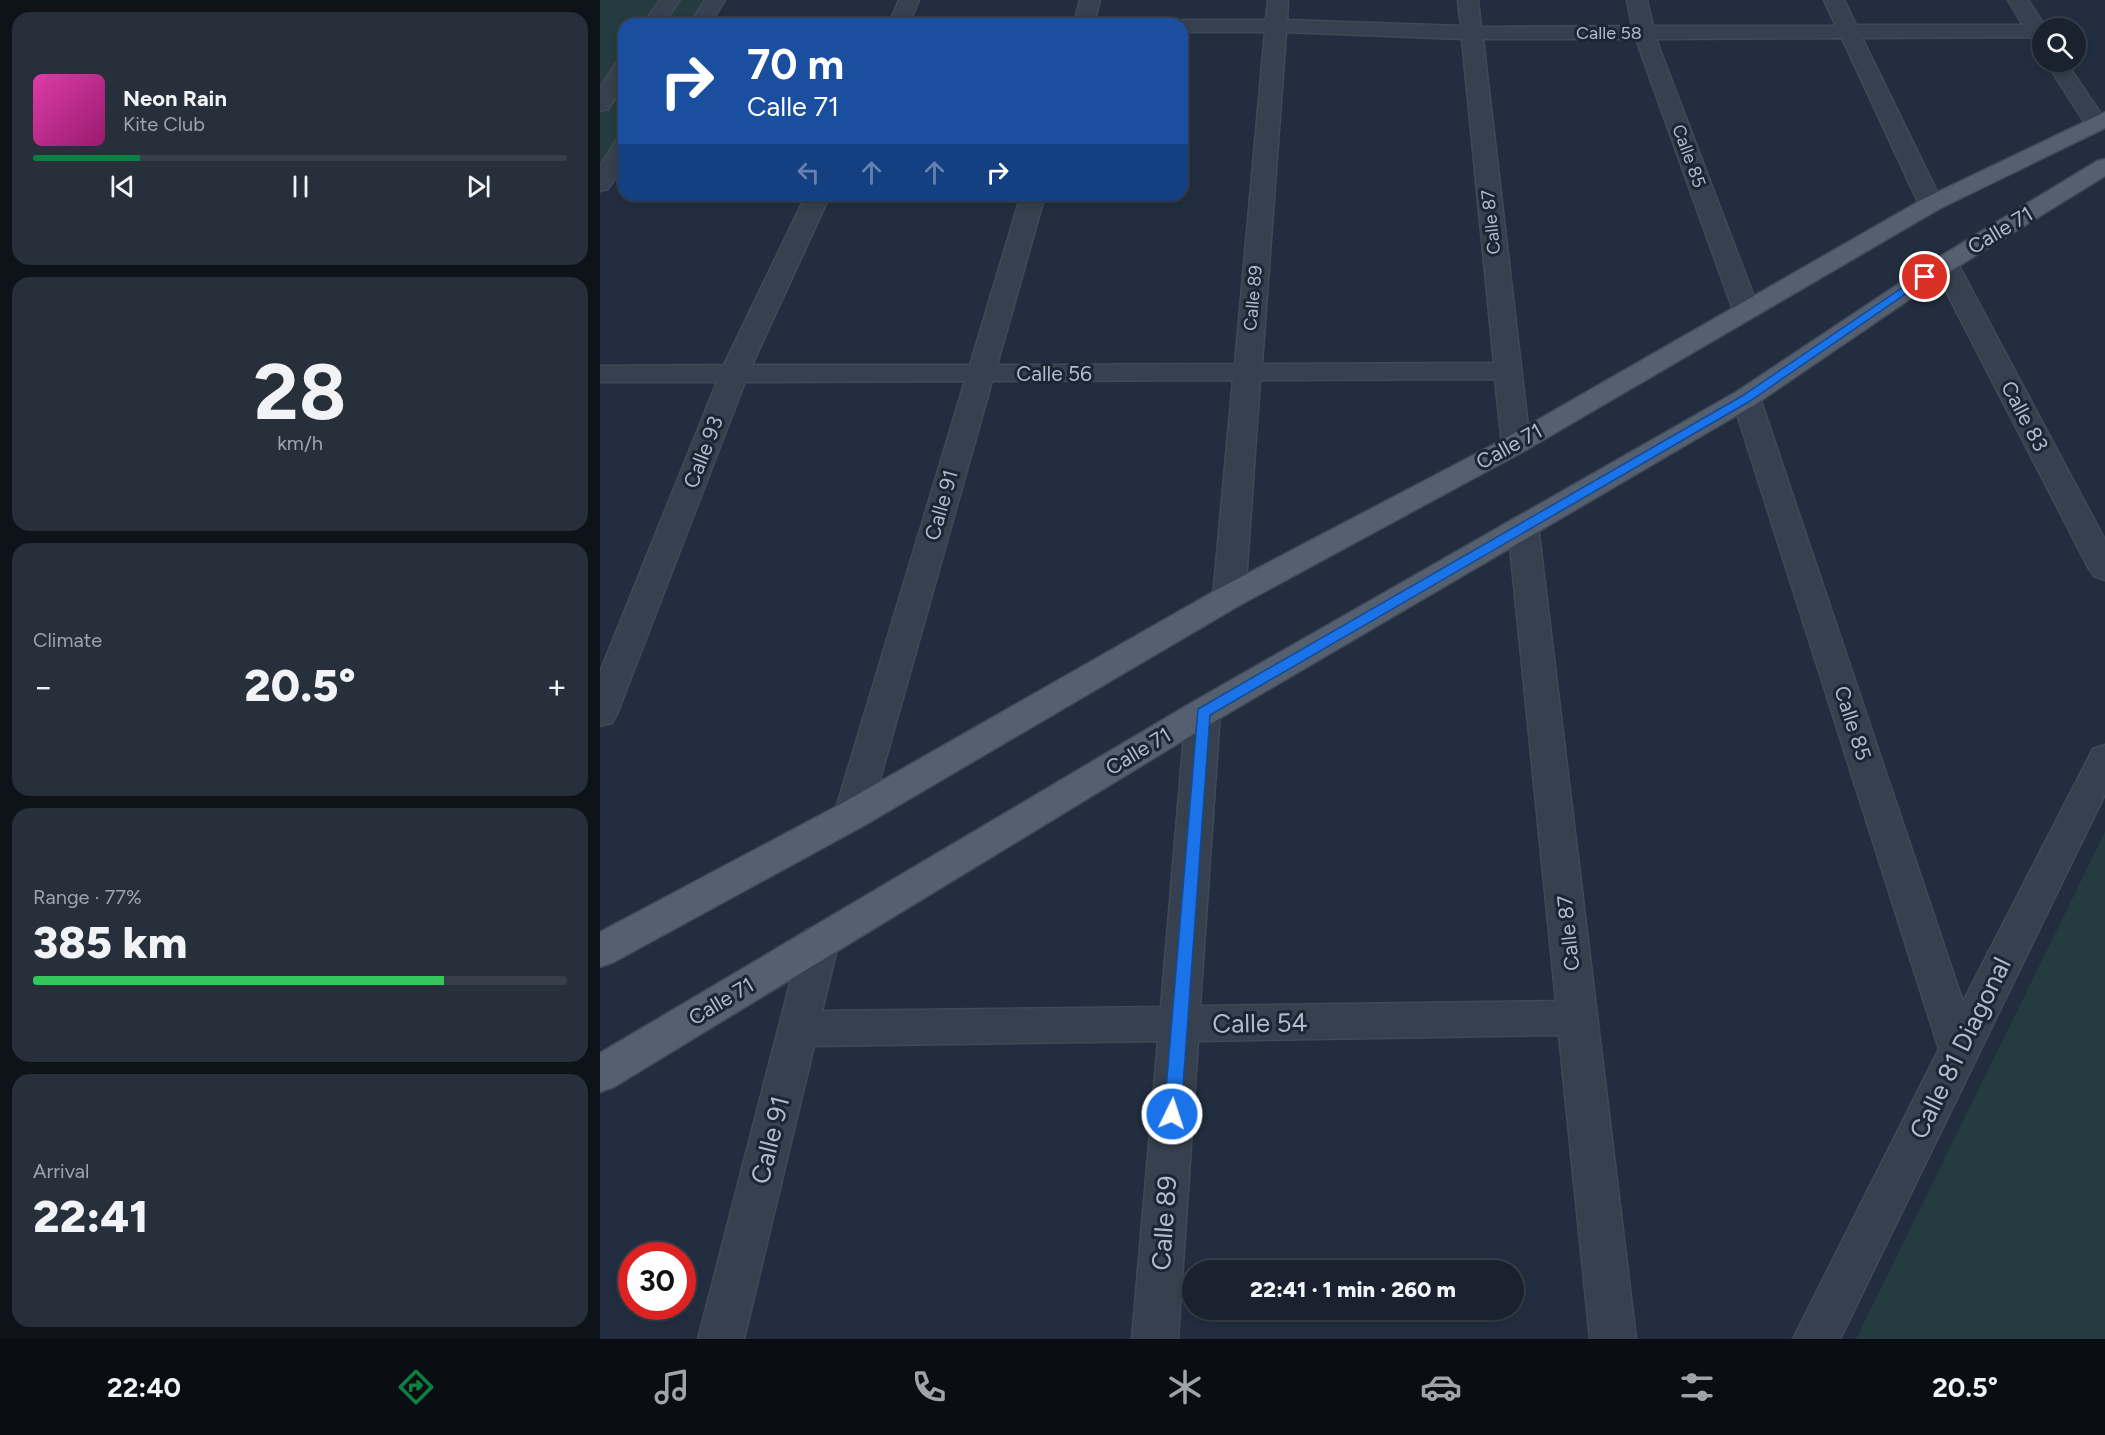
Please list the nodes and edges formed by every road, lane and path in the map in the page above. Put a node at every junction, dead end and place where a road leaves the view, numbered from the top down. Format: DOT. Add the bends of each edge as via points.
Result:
graph roads {
  1 [pos="670,0"];
  2 [pos="716,0"];
  3 [pos="909,0"];
  4 [pos="1090,0"];
  5 [pos="1278,0"];
  6 [pos="1467,0"];
  7 [pos="1637,0"];
  8 [pos="1834,0"];
  9 [pos="2018,0"];
  10 [pos="658,18"];
  11 [pos="704,18"];
  12 [pos="902,18"];
  13 [pos="1086,18"];
  14 [pos="2032,23"];
  15 [pos="1188,26"];
  16 [pos="1276,26"];
  17 [pos="1848,32"];
  18 [pos="1471,33"];
  19 [pos="1644,33"];
  20 [pos="2032,36"];
  21 [pos="600,63"];
  22 [pos="618,63"];
  23 [pos="2064,72"];
  24 [pos="618,77"];
  25 [pos="600,104"];
  26 [pos="2101,121"];
  27 [pos="618,156"];
  28 [pos="2105,166"];
  29 [pos="600,184"];
  30 [pos="815,201"];
  31 [pos="1031,201"];
  32 [pos="1931,204"];
  33 [pos="1945,264"];
  34 [pos="1746,310"];
  35 [pos="1508,371"];
  36 [pos="1247,372"];
  37 [pos="980,373"];
  38 [pos="600,374"];
  39 [pos="734,374"];
  40 [pos="1746,398"];
  41 [pos="1515,444"];
  42 [pos="1523,526"];
  43 [pos="2105,568"];
  44 [pos="1229,597"];
  45 [pos="1203,712"];
  46 [pos="600,714"];
  47 [pos="2105,758"];
  48 [pos="852,815"];
  49 [pos="820,940"];
  50 [pos="600,951"];
  51 [pos="1578,1017"];
  52 [pos="1179,1024"];
  53 [pos="798,1029"];
  54 [pos="1959,1048"];
  55 [pos="600,1074"];
  56 [pos="721,1339"];
  57 [pos="1155,1339"];
  58 [pos="1613,1339"];
  59 [pos="1816,1339"];
  1 -- 10 [label="street"];
  2 -- 11 [label="street"];
  3 -- 12 [label="street"];
  4 -- 13 [label="street"];
  5 -- 16 [label="street, Calle 89"];
  6 -- 18 [label="street, Calle 87"];
  7 -- 19 [label="street, Calle 85"];
  8 -- 17 [label="street"];
  9 -- 14 [label="street"];
  15 -- 16 [label="street, Calle 58"];
  16 -- 18 [label="street, Calle 58"];
  16 -- 36 [label="street, Calle 89"];
  17 -- 19 [label="street, Calle 58"];
  17 -- 20 [label="street, Calle 58"];
  17 -- 32 [label="street"];
  18 -- 19 [label="street, Calle 58"];
  18 -- 35 [label="street, Calle 87"];
  19 -- 34 [label="street, Calle 85"];
  21 -- 22 [label="street"];
  23 -- 26 [label="street"];
  24 -- 25 [label="street"];
  26 -- 32 [label="main road, Calle 71"];
  27 -- 29 [label="street"];
  28 -- 33 [label="main road, Calle 71"];
  30 -- 39 [label="street, Calle 93"];
  31 -- 37 [label="street, Calle 91"];
  32 -- 34 [label="main road, Calle 71"];
  33 -- 40 [label="main road, Calle 71"];
  33 -- 43 [label="street, Calle 83"];
  34 -- 41 [label="main road, Calle 71"];
  35 -- 36 [label="street, Calle 56"];
  35 -- 41 [label="street, Calle 87"];
  36 -- 37 [label="street, Calle 56"];
  36 -- 44 [label="street, Calle 89"];
  37 -- 39 [label="street, Calle 56"];
  37 -- 48 [label="street, Calle 91"];
  38 -- 39 [label="street, Calle 56"];
  39 -- 46 [label="street, Calle 93"];
  40 -- 42 [label="main road, Calle 71"];
  40 -- 54 [label="street, Calle 85"];
  41 -- 44 [label="main road, Calle 71"];
  42 -- 45 [label="main road, Calle 71"];
  42 -- 51 [label="street, Calle 87"];
  44 -- 48 [label="main road, Calle 71"];
  45 -- 49 [label="main road, Calle 71"];
  45 -- 52 [label="street, Calle 89"];
  47 -- 54 [label="street, Calle 81 Diagonal"];
  48 -- 50 [label="main road, Calle 71"];
  49 -- 53 [label="street, Calle 91"];
  49 -- 55 [label="main road, Calle 71"];
  51 -- 52 [label="street, Calle 54"];
  51 -- 58 [label="street, Calle 87"];
  52 -- 53 [label="street, Calle 54"];
  52 -- 57 [label="street, Calle 89"];
  53 -- 56 [label="street, Calle 91"];
  54 -- 59 [label="street, Calle 81 Diagonal"];
}
